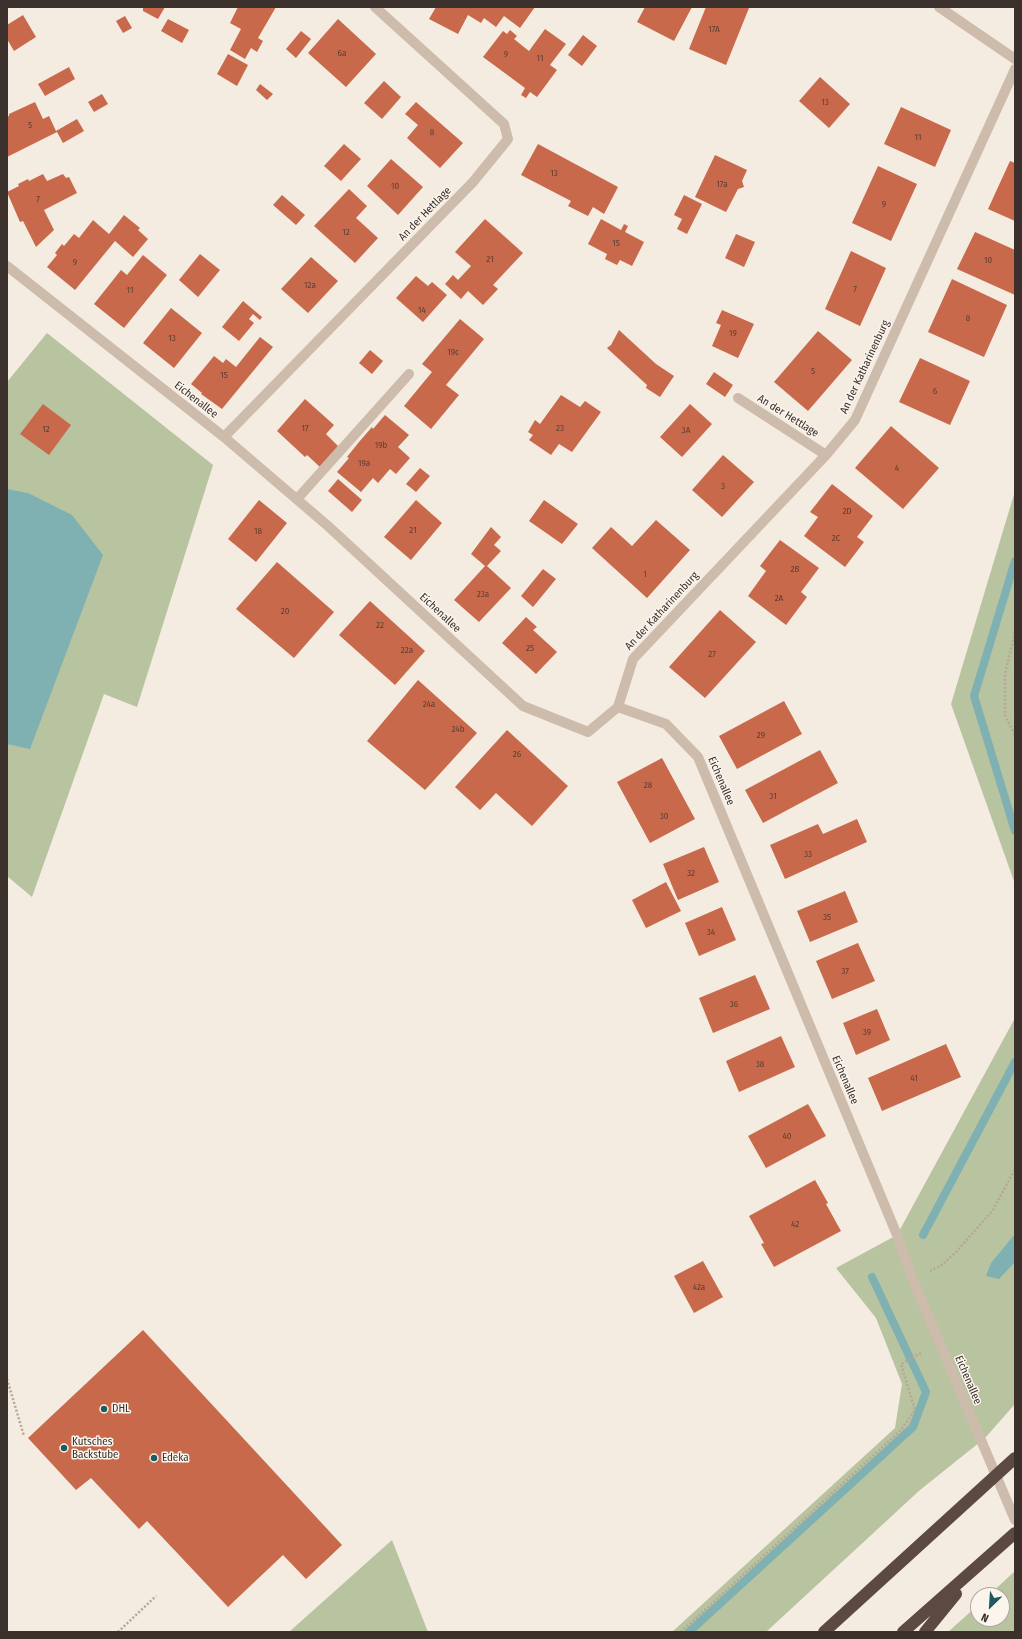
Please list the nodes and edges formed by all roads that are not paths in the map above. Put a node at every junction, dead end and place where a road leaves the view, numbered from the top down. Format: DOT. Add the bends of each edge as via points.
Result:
graph roads {
  1 [pos="375,7"];
  2 [pos="939,7"];
  3 [pos="1015,58"];
  4 [pos="1015,70"];
  5 [pos="7,266"];
  6 [pos="409,374"];
  7 [pos="738,398"];
  8 [pos="224,437"];
  9 [pos="826,455"];
  10 [pos="297,499"];
  11 [pos="618,707"];
  12 [pos="1013,1460"];
  13 [pos="1015,1520"];
  14 [pos="1015,1533"];
  15 [pos="974,1570"];
  16 [pos="824,1632"];
  17 [pos="903,1632"];
  18 [pos="925,1632"];
  1 -- 8 [label="street, An der Hettlage" via="504,124 508,139 473,182"];
  2 -- 3 [label="street"];
  4 -- 9 [label="street, An der Katharinenburg" via="855,420"];
  5 -- 8 [label="street, Eichenallee"];
  6 -- 10 [label="street"];
  7 -- 9 [label="street, An der Hettlage"];
  8 -- 10 [label="street, Eichenallee"];
  9 -- 11 [label="street, An der Katharinenburg" via="633,659"];
  10 -- 11 [label="street, Eichenallee" via="523,706 588,732"];
  11 -- 13 [label="street, Eichenallee" via="666,724 698,757 897,1235 913,1280"];
  12 -- 16 [label="highway"];
  14 -- 15 [label="highway"];
  15 -- 17 [label="highway"];
  15 -- 18 [label="highway"];
}
